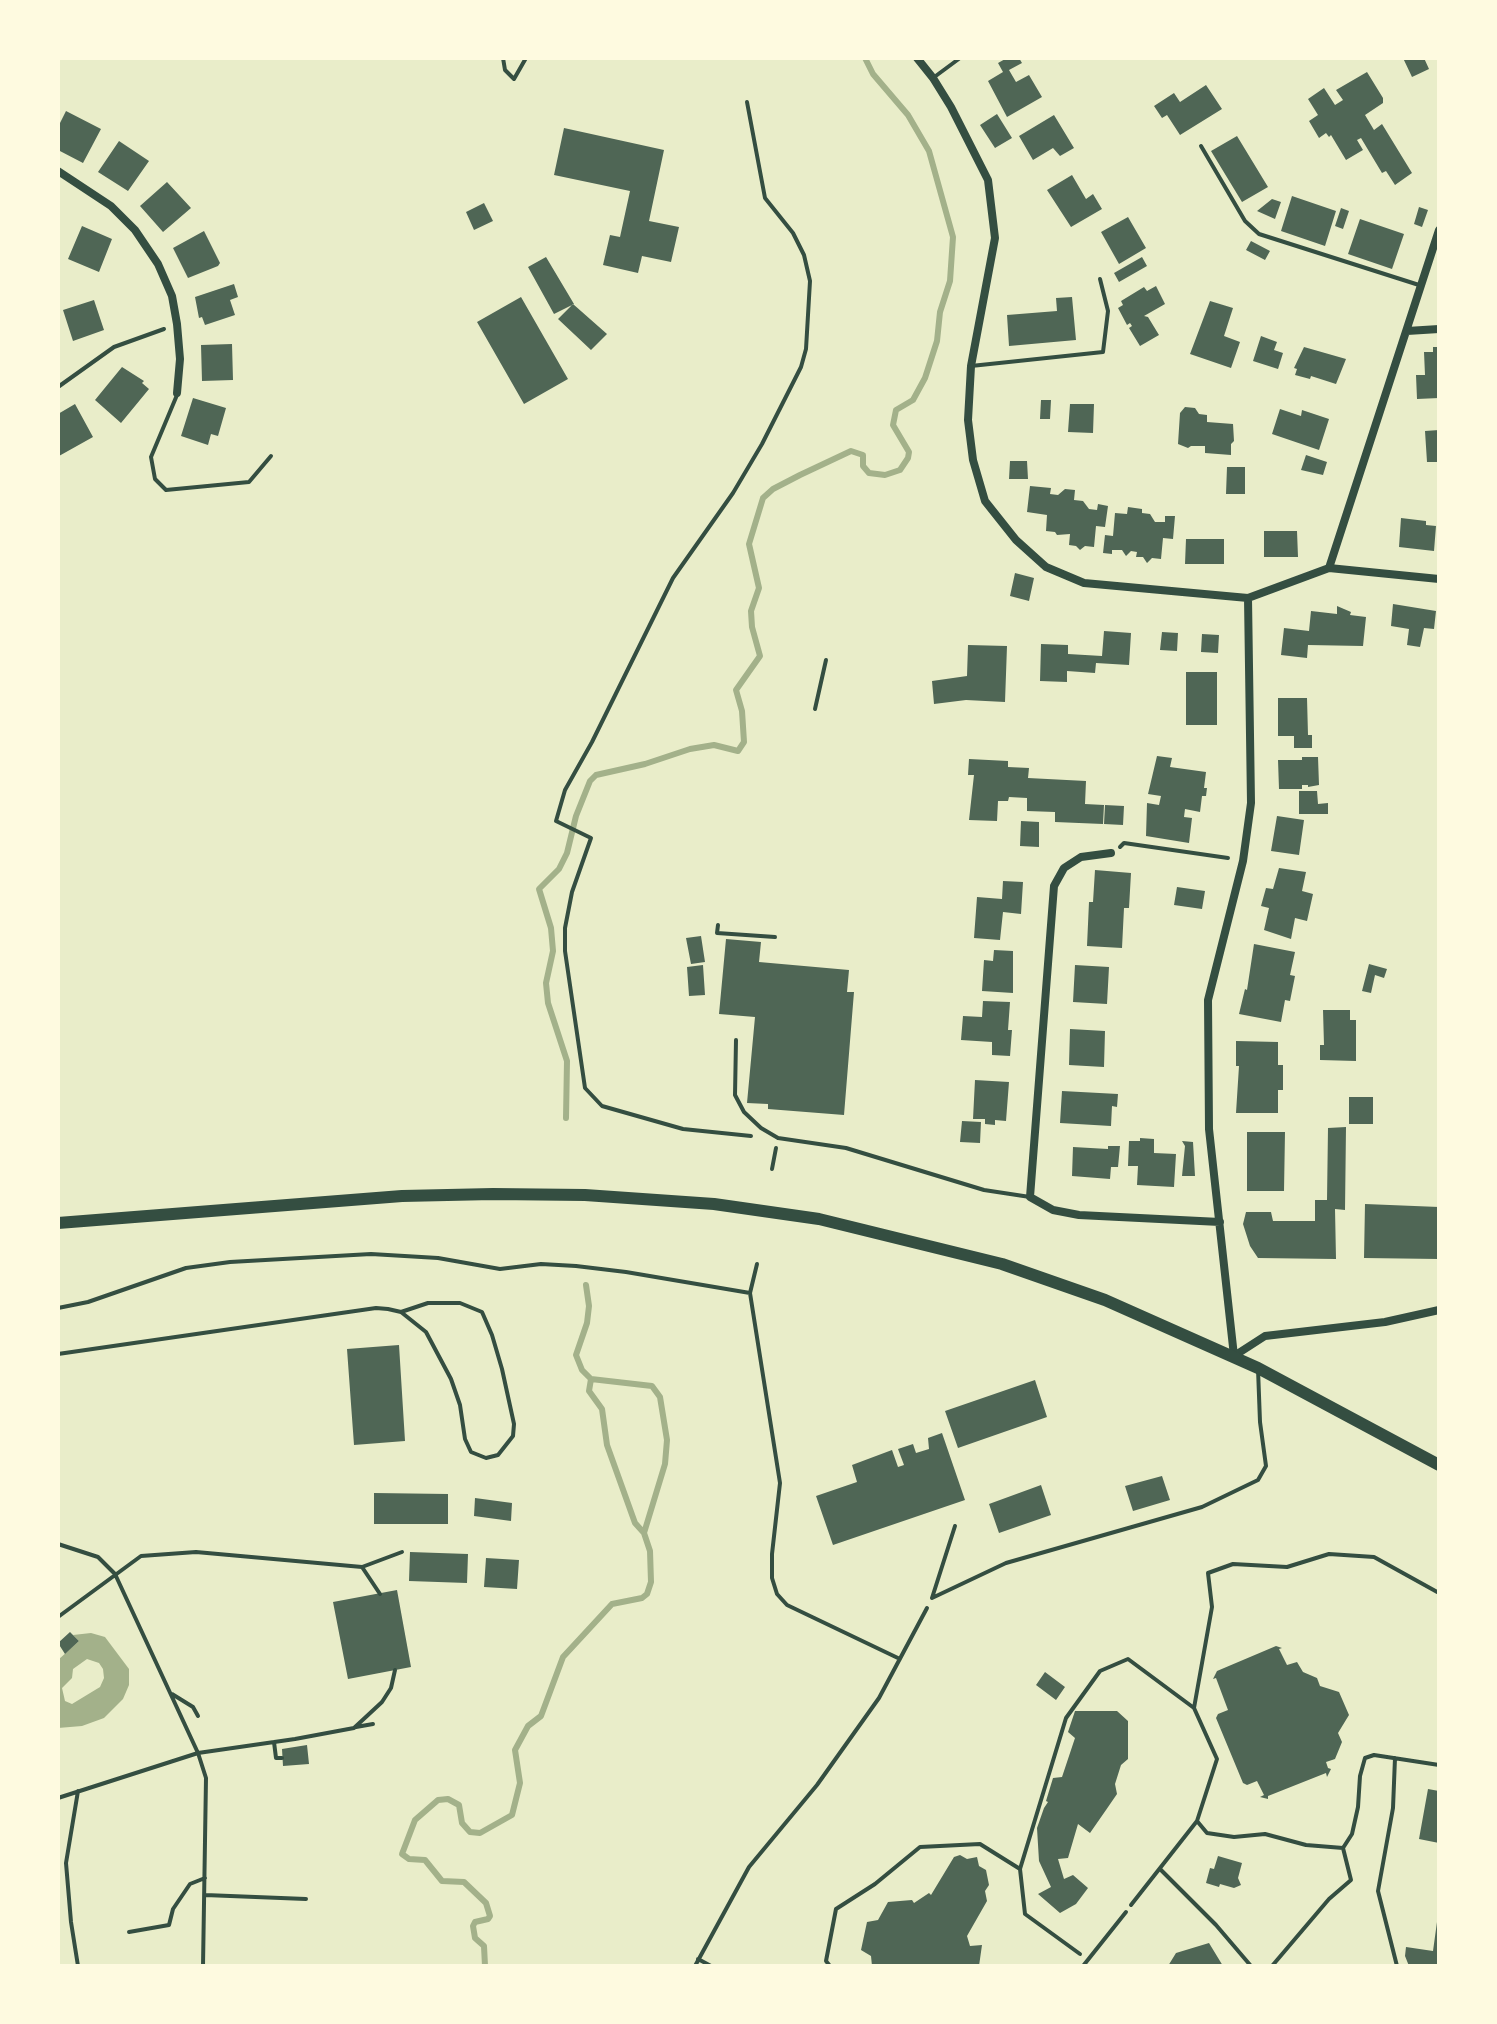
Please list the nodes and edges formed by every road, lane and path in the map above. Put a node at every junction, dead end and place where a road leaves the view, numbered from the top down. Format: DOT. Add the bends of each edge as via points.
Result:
graph roads {
  1 [pos="503,58"];
  2 [pos="526,58"];
  3 [pos="917,58"];
  4 [pos="960,58"];
  5 [pos="933,78"];
  6 [pos="747,102"];
  7 [pos="1201,146"];
  8 [pos="58,171"];
  9 [pos="1439,230"];
  10 [pos="1100,279"];
  11 [pos="1422,286"];
  12 [pos="177,324"];
  13 [pos="1439,329"];
  14 [pos="1407,331"];
  15 [pos="971,366"];
  16 [pos="58,387"];
  17 [pos="177,393"];
  18 [pos="271,456"];
  19 [pos="1329,568"];
  20 [pos="1439,579"];
  21 [pos="1248,598"];
  22 [pos="826,660"];
  23 [pos="815,709"];
  24 [pos="1111,853"];
  25 [pos="1243,861"];
  26 [pos="718,925"];
  27 [pos="775,937"];
  28 [pos="736,1040"];
  29 [pos="778,1138"];
  30 [pos="772,1169"];
  31 [pos="1030,1197"];
  32 [pos="1220,1222"];
  33 [pos="58,1223"];
  34 [pos="757,1264"];
  35 [pos="750,1293"];
  36 [pos="58,1308"];
  37 [pos="1439,1310"];
  38 [pos="401,1312"];
  39 [pos="58,1354"];
  40 [pos="1234,1356"];
  41 [pos="1258,1368"];
  42 [pos="1439,1465"];
  43 [pos="955,1526"];
  44 [pos="58,1544"];
  45 [pos="402,1552"];
  46 [pos="362,1567"];
  47 [pos="115,1574"];
  48 [pos="1439,1593"];
  49 [pos="380,1594"];
  50 [pos="932,1598"];
  51 [pos="58,1617"];
  52 [pos="900,1659"];
  53 [pos="395,1670"];
  54 [pos="170,1693"];
  55 [pos="1194,1708"];
  56 [pos="198,1716"];
  57 [pos="373,1724"];
  58 [pos="354,1728"];
  59 [pos="295,1739"];
  60 [pos="274,1742"];
  61 [pos="296,1747"];
  62 [pos="198,1753"];
  63 [pos="282,1758"];
  64 [pos="1395,1758"];
  65 [pos="1439,1765"];
  66 [pos="78,1791"];
  67 [pos="58,1798"];
  68 [pos="1197,1821"];
  69 [pos="1343,1848"];
  70 [pos="1020,1869"];
  71 [pos="1160,1869"];
  72 [pos="205,1878"];
  73 [pos="205,1895"];
  74 [pos="306,1899"];
  75 [pos="1126,1912"];
  76 [pos="129,1932"];
  77 [pos="698,1959"];
  78 [pos="1087,1960"];
  79 [pos="78,1966"];
  80 [pos="203,1966"];
  81 [pos="695,1966"];
  82 [pos="711,1966"];
  83 [pos="830,1966"];
  84 [pos="1083,1966"];
  85 [pos="1251,1966"];
  86 [pos="1272,1966"];
  87 [pos="1397,1966"];
  1 -- 2 [label="lane" via="514,79"];
  3 -- 5 [label="street"];
  4 -- 5 [label="lane"];
  5 -- 15 [label="street" via="988,180 995,238"];
  6 -- 29 [label="path" via="765,198 804,255 810,281 806,349 762,444 673,578 565,790 556,821 591,838 565,928 585,1088 602,1106 683,1129"];
  7 -- 11 [label="lane" via="1245,221 1259,234"];
  8 -- 12 [label="street" via="111,206 135,230 158,264"];
  9 -- 11 [label="street"];
  10 -- 15 [label="lane" via="1108,311 1103,352"];
  11 -- 14 [label="street"];
  12 -- 16 [label="path" via="114,347"];
  12 -- 17 [label="street"];
  13 -- 14 [label="street"];
  14 -- 19 [label="street"];
  15 -- 21 [label="street" via="968,420 985,501 1046,567 1084,583"];
  17 -- 18 [label="lane" via="151,457 155,479 166,490 249,482"];
  19 -- 20 [label="street"];
  19 -- 21 [label="street"];
  21 -- 25 [label="street" via="1251,803"];
  22 -- 23 [label="path"];
  24 -- 25 [label="path" via="1124,843"];
  24 -- 31 [label="street" via="1081,857 1064,868 1054,886"];
  25 -- 32 [label="street" via="1208,1000 1209,1129"];
  26 -- 27 [label="path" via="717,933"];
  28 -- 29 [label="lane" via="735,1095 744,1112"];
  29 -- 30 [label="path"];
  29 -- 31 [label="lane" via="846,1148 984,1190"];
  31 -- 32 [label="street" via="1053,1210 1079,1215"];
  32 -- 40 [label="street"];
  33 -- 40 [label="main road" via="402,1196 585,1195 714,1204 819,1219 1002,1264 1105,1300"];
  34 -- 35 [label="path"];
  35 -- 36 [label="path" via="576,1266 500,1269 371,1254 186,1268"];
  35 -- 52 [label="path" via="780,1483 772,1554 777,1594 787,1605"];
  37 -- 40 [label="street" via="1265,1336"];
  38 -- 38 [label="lane" via="426,1332 443,1363 471,1452 486,1458 498,1455 513,1436 514,1424 482,1312 460,1303 428,1303"];
  38 -- 39 [label="lane" via="376,1308"];
  40 -- 41 [label="main road"];
  41 -- 42 [label="main road"];
  41 -- 50 [label="lane" via="1266,1466 1258,1480 1202,1507 1006,1563"];
  43 -- 50 [label="lane"];
  44 -- 47 [label="path" via="98,1557"];
  45 -- 46 [label="path"];
  46 -- 47 [label="path" via="196,1552 141,1556"];
  46 -- 49 [label="path"];
  47 -- 51 [label="path"];
  47 -- 54 [label="path"];
  48 -- 55 [label="path" via="1374,1557 1329,1554 1287,1567 1233,1564 1208,1573 1212,1607"];
  50 -- 52 [label="path"];
  52 -- 77 [label="path" via="851,1739 749,1867"];
  53 -- 58 [label="path" via="382,1702"];
  54 -- 56 [label="path"];
  54 -- 62 [label="path"];
  55 -- 68 [label="path" via="1217,1759"];
  55 -- 70 [label="path" via="1128,1659 1100,1671 1066,1718"];
  57 -- 58 [label="path"];
  58 -- 59 [label="path"];
  59 -- 60 [label="path"];
  59 -- 61 [label="path"];
  60 -- 62 [label="path"];
  60 -- 63 [label="path" via="276,1758"];
  62 -- 66 [label="path"];
  62 -- 72 [label="path" via="206,1778"];
  64 -- 65 [label="path"];
  64 -- 69 [label="path" via="1365,1758 1352,1834"];
  64 -- 87 [label="path" via="1393,1808 1378,1891"];
  66 -- 67 [label="path"];
  66 -- 79 [label="path" via="66,1863"];
  68 -- 69 [label="path" via="1207,1833 1265,1834"];
  68 -- 71 [label="path"];
  69 -- 86 [label="path" via="1351,1880"];
  70 -- 78 [label="path" via="1025,1914"];
  70 -- 83 [label="path" via="980,1844 920,1847 836,1909 826,1961"];
  71 -- 75 [label="path"];
  71 -- 85 [label="path"];
  72 -- 73 [label="path"];
  72 -- 76 [label="path" via="190,1884 169,1925"];
  73 -- 74 [label="path"];
  73 -- 80 [label="path"];
  75 -- 78 [label="lane"];
  77 -- 81 [label="path"];
  77 -- 82 [label="path"];
  78 -- 84 [label="lane"];
}
